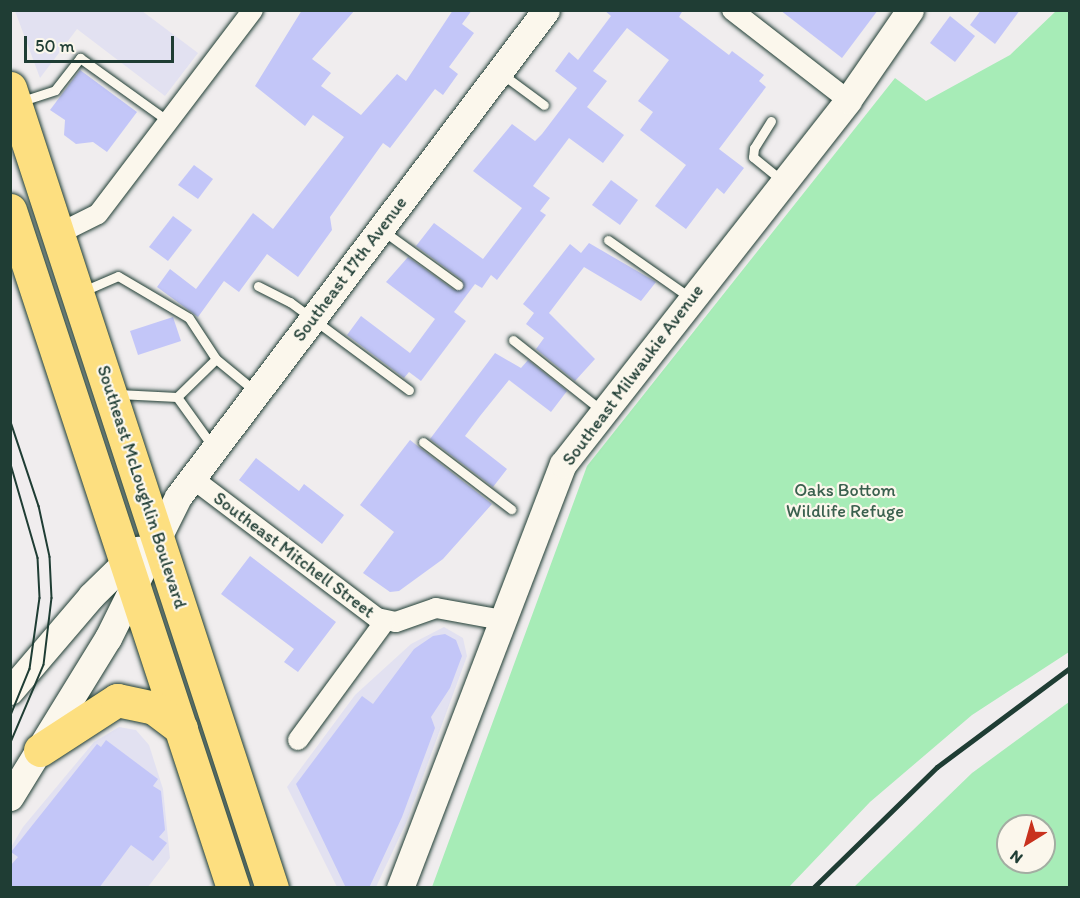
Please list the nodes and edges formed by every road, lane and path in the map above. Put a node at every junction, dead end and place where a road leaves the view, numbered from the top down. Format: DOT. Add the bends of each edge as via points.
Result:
graph roads {
  1 [pos="253,10"];
  2 [pos="546,10"];
  3 [pos="732,10"];
  4 [pos="910,10"];
  5 [pos="500,71"];
  6 [pos="13,96"];
  7 [pos="848,100"];
  8 [pos="544,105"];
  9 [pos="168,121"];
  10 [pos="771,121"];
  11 [pos="783,182"];
  12 [pos="10,210"];
  13 [pos="381,228"];
  14 [pos="60,233"];
  15 [pos="608,240"];
  16 [pos="458,285"];
  17 [pos="258,286"];
  18 [pos="79,293"];
  19 [pos="691,299"];
  20 [pos="313,319"];
  21 [pos="513,340"];
  22 [pos="216,359"];
  23 [pos="409,390"];
  24 [pos="257,393"];
  25 [pos="112,394"];
  26 [pos="177,397"];
  27 [pos="603,411"];
  28 [pos="423,442"];
  29 [pos="215,449"];
  30 [pos="192,478"];
  31 [pos="511,509"];
  32 [pos="158,530"];
  33 [pos="130,571"];
  34 [pos="503,620"];
  35 [pos="385,621"];
  36 [pos="10,691"];
  37 [pos="181,728"];
  38 [pos="298,740"];
  39 [pos="39,750"];
  40 [pos="10,797"];
  41 [pos="233,888"];
  42 [pos="272,888"];
  43 [pos="400,888"];
  1 -- 9 [label="street"];
  2 -- 5 [label="street, Southeast 17th Avenue"];
  3 -- 7 [label="street"];
  4 -- 7 [label="street, Southeast Milwaukie Avenue"];
  5 -- 8 [label="lane"];
  5 -- 13 [label="street, Southeast 17th Avenue"];
  6 -- 9 [label="lane" via="55,90 80,58"];
  6 -- 14 [label="highway, Southeast McLoughlin Boulevard"];
  7 -- 11 [label="street, Southeast Milwaukie Avenue"];
  9 -- 14 [label="street" via="98,214"];
  10 -- 11 [label="lane" via="754,148 753,158"];
  11 -- 19 [label="street, Southeast Milwaukie Avenue"];
  12 -- 33 [label="highway, Southeast McLoughlin Boulevard"];
  13 -- 16 [label="lane"];
  13 -- 20 [label="street, Southeast 17th Avenue"];
  14 -- 18 [label="highway, Southeast McLoughlin Boulevard"];
  15 -- 19 [label="lane"];
  17 -- 20 [label="lane"];
  18 -- 22 [label="lane" via="118,276 189,318"];
  18 -- 25 [label="highway, Southeast McLoughlin Boulevard"];
  19 -- 27 [label="street, Southeast Milwaukie Avenue"];
  20 -- 23 [label="lane"];
  20 -- 24 [label="street, Southeast 17th Avenue"];
  21 -- 27 [label="lane"];
  22 -- 24 [label="lane"];
  22 -- 26 [label="lane"];
  24 -- 29 [label="street, Southeast 17th Avenue"];
  25 -- 26 [label="lane"];
  25 -- 32 [label="highway, Southeast McLoughlin Boulevard"];
  26 -- 29 [label="lane"];
  27 -- 34 [label="street, Southeast Milwaukie Avenue" via="563,464"];
  28 -- 31 [label="lane"];
  29 -- 30 [label="street, Southeast 17th Avenue"];
  30 -- 32 [label="street, Southeast 17th Avenue"];
  30 -- 35 [label="street, Southeast Mitchell Street" via="364,611"];
  32 -- 33 [label="street, Southeast 17th Avenue"];
  32 -- 42 [label="highway, Southeast McLoughlin Boulevard"];
  33 -- 36 [label="street, Southeast 17th Avenue"];
  33 -- 37 [label="highway, Southeast McLoughlin Boulevard"];
  33 -- 39 [label="street, Southeast 17th Avenue" via="108,638"];
  34 -- 35 [label="street, Southeast Mitchell Street" via="436,608 396,622"];
  34 -- 43 [label="street, Southeast Milwaukie Avenue"];
  35 -- 38 [label="street"];
  37 -- 39 [label="highway" via="153,708 117,700"];
  37 -- 41 [label="highway, Southeast McLoughlin Boulevard"];
  39 -- 40 [label="street, Southeast 17th Avenue"];
}
